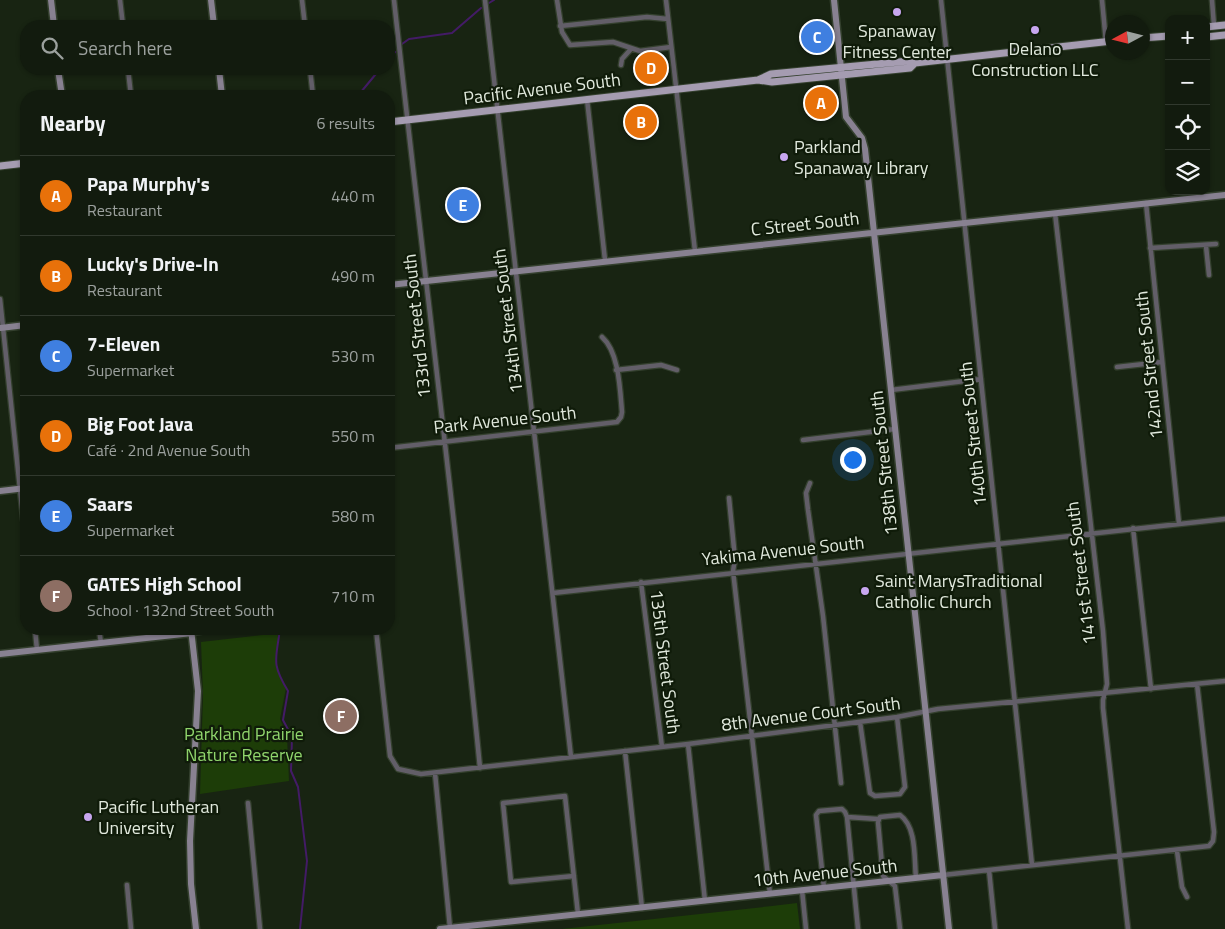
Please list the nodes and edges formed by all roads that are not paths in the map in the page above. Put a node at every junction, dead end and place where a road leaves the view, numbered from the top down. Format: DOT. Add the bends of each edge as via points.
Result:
graph roads {
  1 [pos="51,0"];
  2 [pos="120,0"];
  3 [pos="211,0"];
  4 [pos="302,0"];
  5 [pos="394,0"];
  6 [pos="485,0"];
  7 [pos="557,0"];
  8 [pos="666,0"];
  9 [pos="834,0"];
  10 [pos="941,0"];
  11 [pos="1102,0"];
  12 [pos="1212,0"];
  13 [pos="1105,18"];
  14 [pos="668,19"];
  15 [pos="53,20"];
  16 [pos="122,20"];
  17 [pos="213,20"];
  18 [pos="304,20"];
  19 [pos="1225,25"];
  20 [pos="560,26"];
  21 [pos="1210,26"];
  22 [pos="1214,26"];
  23 [pos="1225,35"];
  24 [pos="1165,36"];
  25 [pos="1150,37"];
  26 [pos="1210,37"];
  27 [pos="1105,42"];
  28 [pos="671,48"];
  29 [pos="631,49"];
  30 [pos="947,60"];
  31 [pos="915,63"];
  32 [pos="621,65"];
  33 [pos="841,67"];
  34 [pos="59,75"];
  35 [pos="129,75"];
  36 [pos="220,75"];
  37 [pos="311,75"];
  38 [pos="842,75"];
  39 [pos="758,80"];
  40 [pos="676,88"];
  41 [pos="61,90"];
  42 [pos="130,90"];
  43 [pos="221,90"];
  44 [pos="312,90"];
  45 [pos="587,99"];
  46 [pos="498,109"];
  47 [pos="407,120"];
  48 [pos="395,121"];
  49 [pos="20,164"];
  50 [pos="0,166"];
  51 [pos="1225,195"];
  52 [pos="1146,203"];
  53 [pos="1055,213"];
  54 [pos="964,222"];
  55 [pos="874,231"];
  56 [pos="1216,244"];
  57 [pos="1206,246"];
  58 [pos="1150,248"];
  59 [pos="695,251"];
  60 [pos="605,260"];
  61 [pos="515,270"];
  62 [pos="1209,276"];
  63 [pos="426,281"];
  64 [pos="395,284"];
  65 [pos="0,299"];
  66 [pos="20,326"];
  67 [pos="2,328"];
  68 [pos="602,336"];
  69 [pos="1162,362"];
  70 [pos="1117,367"];
  71 [pos="616,370"];
  72 [pos="677,370"];
  73 [pos="981,379"];
  74 [pos="891,390"];
  75 [pos="895,429"];
  76 [pos="534,432"];
  77 [pos="803,440"];
  78 [pos="445,441"];
  79 [pos="395,447"];
  80 [pos="20,465"];
  81 [pos="810,483"];
  82 [pos="20,488"];
  83 [pos="0,491"];
  84 [pos="729,498"];
  85 [pos="1225,519"];
  86 [pos="1179,524"];
  87 [pos="1133,528"];
  88 [pos="1090,533"];
  89 [pos="1000,542"];
  90 [pos="908,552"];
  91 [pos="816,562"];
  92 [pos="733,571"];
  93 [pos="641,582"];
  94 [pos="553,593"];
  95 [pos="36,635"];
  96 [pos="100,635"];
  97 [pos="162,635"];
  98 [pos="192,635"];
  99 [pos="377,635"];
  100 [pos="101,643"];
  101 [pos="37,650"];
  102 [pos="0,654"];
  103 [pos="1225,681"];
  104 [pos="1197,684"];
  105 [pos="1151,689"];
  106 [pos="1105,694"];
  107 [pos="1016,702"];
  108 [pos="925,712"];
  109 [pos="897,717"];
  110 [pos="860,722"];
  111 [pos="835,725"];
  112 [pos="752,735"];
  113 [pos="688,744"];
  114 [pos="662,746"];
  115 [pos="625,751"];
  116 [pos="571,757"];
  117 [pos="480,768"];
  118 [pos="435,773"];
  119 [pos="841,783"];
  120 [pos="248,803"];
  121 [pos="846,815"];
  122 [pos="878,819"];
  123 [pos="1177,851"];
  124 [pos="1120,855"];
  125 [pos="1032,865"];
  126 [pos="990,870"];
  127 [pos="943,875"];
  128 [pos="574,876"];
  129 [pos="916,878"];
  130 [pos="888,881"];
  131 [pos="126,885"];
  132 [pos="854,885"];
  133 [pos="824,888"];
  134 [pos="802,890"];
  135 [pos="770,894"];
  136 [pos="1187,898"];
  137 [pos="705,901"];
  138 [pos="642,908"];
  139 [pos="578,914"];
  140 [pos="450,928"];
  141 [pos="463,928"];
  142 [pos="131,929"];
  143 [pos="196,929"];
  144 [pos="260,929"];
  145 [pos="440,929"];
  146 [pos="806,929"];
  147 [pos="858,929"];
  148 [pos="900,929"];
  149 [pos="949,929"];
  150 [pos="995,929"];
  151 [pos="1128,929"];
  1 -- 15 [label="street"];
  2 -- 16 [label="street"];
  3 -- 17 [label="street"];
  4 -- 18 [label="street"];
  5 -- 47 [label="street, 133rd Street South"];
  6 -- 46 [label="street, 134th Street South"];
  7 -- 20 [label="street"];
  8 -- 14 [label="street"];
  9 -- 33 [label="street, 138th Street South"];
  10 -- 30 [label="street, 140th Street South"];
  11 -- 13 [label="street"];
  12 -- 22 [label="street"];
  14 -- 20 [label="street" via="647,17"];
  14 -- 28 [label="street"];
  19 -- 22 [label="main road"];
  20 -- 29 [label="street" via="570,45 613,42"];
  21 -- 22 [label="main road"];
  23 -- 26 [label="main road"];
  24 -- 25 [label="main road"];
  27 -- 30 [label="main road, Pacific Avenue South"];
  28 -- 29 [label="street"];
  28 -- 40 [label="street"];
  29 -- 32 [label="street"];
  30 -- 31 [label="main road, Pacific Avenue South"];
  30 -- 54 [label="street, 140th Street South"];
  31 -- 33 [label="main road, Pacific Avenue South"];
  31 -- 38 [label="main road, Pacific Avenue South" via="910,68"];
  33 -- 38 [label="street, 138th Street South"];
  33 -- 39 [label="main road, Pacific Avenue South" via="771,74"];
  34 -- 41 [label="street"];
  35 -- 42 [label="street"];
  36 -- 43 [label="street"];
  37 -- 44 [label="street"];
  38 -- 39 [label="main road, Pacific Avenue South" via="772,82"];
  38 -- 55 [label="street, 138th Street South" via="847,119 864,145"];
  39 -- 40 [label="main road, Pacific Avenue South"];
  40 -- 45 [label="main road, Pacific Avenue South"];
  40 -- 59 [label="street"];
  45 -- 46 [label="main road, Pacific Avenue South"];
  45 -- 60 [label="street"];
  46 -- 47 [label="main road, Pacific Avenue South"];
  46 -- 61 [label="street, 134th Street South"];
  47 -- 48 [label="main road, Pacific Avenue South"];
  47 -- 63 [label="street, 133rd Street South"];
  49 -- 50 [label="main road"];
  51 -- 52 [label="street, C Street South"];
  52 -- 53 [label="street, C Street South"];
  52 -- 58 [label="street, 142nd Street South"];
  53 -- 54 [label="street, C Street South"];
  53 -- 88 [label="street, 141st Street South"];
  54 -- 55 [label="street, C Street South"];
  54 -- 73 [label="street, 140th Street South"];
  55 -- 59 [label="street, C Street South"];
  55 -- 74 [label="street, 138th Street South"];
  56 -- 57 [label="street"];
  57 -- 58 [label="street"];
  57 -- 62 [label="street"];
  58 -- 69 [label="street, 142nd Street South"];
  59 -- 60 [label="street, C Street South"];
  60 -- 61 [label="street, C Street South"];
  61 -- 63 [label="street, C Street South"];
  61 -- 76 [label="street, 134th Street South"];
  63 -- 64 [label="street, C Street South"];
  63 -- 78 [label="street, 133rd Street South"];
  65 -- 67 [label="street"];
  66 -- 67 [label="street"];
  67 -- 80 [label="street"];
  68 -- 71 [label="street" via="612,350"];
  69 -- 70 [label="street"];
  69 -- 86 [label="street, 142nd Street South"];
  71 -- 72 [label="street" via="661,365"];
  71 -- 76 [label="street, Park Avenue South" via="621,417 613,424"];
  73 -- 74 [label="street"];
  73 -- 89 [label="street, 140th Street South"];
  74 -- 75 [label="street, 138th Street South"];
  75 -- 77 [label="street"];
  75 -- 90 [label="street, 138th Street South"];
  76 -- 78 [label="street, Park Avenue South"];
  76 -- 94 [label="street, 134th Street South"];
  78 -- 79 [label="street, Park Avenue South"];
  78 -- 117 [label="street, 133rd Street South"];
  81 -- 91 [label="street" via="806,493"];
  82 -- 83 [label="street"];
  84 -- 92 [label="street" via="735,559"];
  85 -- 86 [label="street, Yakima Avenue South"];
  86 -- 87 [label="street, Yakima Avenue South"];
  87 -- 88 [label="street, Yakima Avenue South"];
  87 -- 105 [label="street"];
  88 -- 89 [label="street, Yakima Avenue South"];
  88 -- 106 [label="street, 141st Street South" via="1108,684"];
  89 -- 90 [label="street, Yakima Avenue South"];
  89 -- 107 [label="street, 140th Street South"];
  90 -- 91 [label="street, Yakima Avenue South"];
  90 -- 108 [label="street, 138th Street South"];
  91 -- 92 [label="street, Yakima Avenue South"];
  91 -- 111 [label="street"];
  92 -- 93 [label="street, Yakima Avenue South"];
  92 -- 112 [label="street"];
  93 -- 94 [label="street, Yakima Avenue South"];
  93 -- 114 [label="street, 135th Street South"];
  94 -- 116 [label="street, 134th Street South"];
  95 -- 101 [label="street"];
  96 -- 100 [label="street"];
  97 -- 100 [label="street"];
  98 -- 143 [label="street" via="198,704 190,863"];
  99 -- 118 [label="street, 8th Avenue Court South" via="393,764 401,771"];
  100 -- 101 [label="street"];
  101 -- 102 [label="street"];
  103 -- 104 [label="street, 8th Avenue Court South"];
  104 -- 105 [label="street, 8th Avenue Court South"];
  104 -- 123 [label="street, 10th Avenue South" via="1214,832 1212,843 1204,848"];
  105 -- 106 [label="street, 8th Avenue Court South"];
  106 -- 107 [label="street, 8th Avenue Court South"];
  106 -- 124 [label="street, 141st Street South" via="1103,708"];
  107 -- 108 [label="street, 8th Avenue Court South"];
  107 -- 125 [label="street, 140th Street South"];
  108 -- 109 [label="street, 8th Avenue Court South"];
  108 -- 127 [label="street, 138th Street South"];
  109 -- 110 [label="street, 8th Avenue Court South"];
  109 -- 110 [label="street" via="905,787 900,794 872,794"];
  110 -- 111 [label="street, 8th Avenue Court South"];
  111 -- 112 [label="street, 8th Avenue Court South"];
  111 -- 119 [label="street"];
  112 -- 113 [label="street, 8th Avenue Court South"];
  112 -- 135 [label="street"];
  113 -- 114 [label="street, 8th Avenue Court South"];
  113 -- 137 [label="street"];
  114 -- 115 [label="street, 8th Avenue Court South"];
  115 -- 116 [label="street, 8th Avenue Court South"];
  115 -- 138 [label="street"];
  116 -- 117 [label="street, 8th Avenue Court South"];
  117 -- 118 [label="street, 8th Avenue Court South"];
  118 -- 140 [label="street"];
  120 -- 144 [label="street"];
  121 -- 122 [label="street"];
  121 -- 132 [label="street"];
  121 -- 133 [label="street" via="837,809 819,811 816,815"];
  122 -- 129 [label="street" via="898,815 908,822"];
  122 -- 130 [label="street" via="883,876"];
  123 -- 124 [label="street, 10th Avenue South"];
  123 -- 136 [label="street" via="1182,887"];
  124 -- 125 [label="street, 10th Avenue South"];
  124 -- 151 [label="street, 141st Street South"];
  125 -- 126 [label="street, 10th Avenue South"];
  126 -- 127 [label="street, 10th Avenue South"];
  126 -- 150 [label="street"];
  127 -- 129 [label="street, 10th Avenue South"];
  127 -- 149 [label="street, 138th Street South"];
  128 -- 128 [label="street" via="565,796 503,803 511,882"];
  128 -- 139 [label="street"];
  129 -- 130 [label="street, 10th Avenue South"];
  130 -- 132 [label="street, 10th Avenue South"];
  130 -- 148 [label="street" via="895,886"];
  131 -- 142 [label="street"];
  132 -- 133 [label="street, 10th Avenue South"];
  132 -- 147 [label="street"];
  133 -- 134 [label="street, 10th Avenue South"];
  134 -- 135 [label="street, 10th Avenue South"];
  134 -- 146 [label="street"];
  135 -- 137 [label="street, 10th Avenue South"];
  137 -- 138 [label="street, 10th Avenue South"];
  138 -- 139 [label="street, 10th Avenue South"];
  139 -- 141 [label="street, 10th Avenue South"];
  140 -- 141 [label="street, 10th Avenue South"];
  140 -- 145 [label="street, 10th Avenue South"];
}
